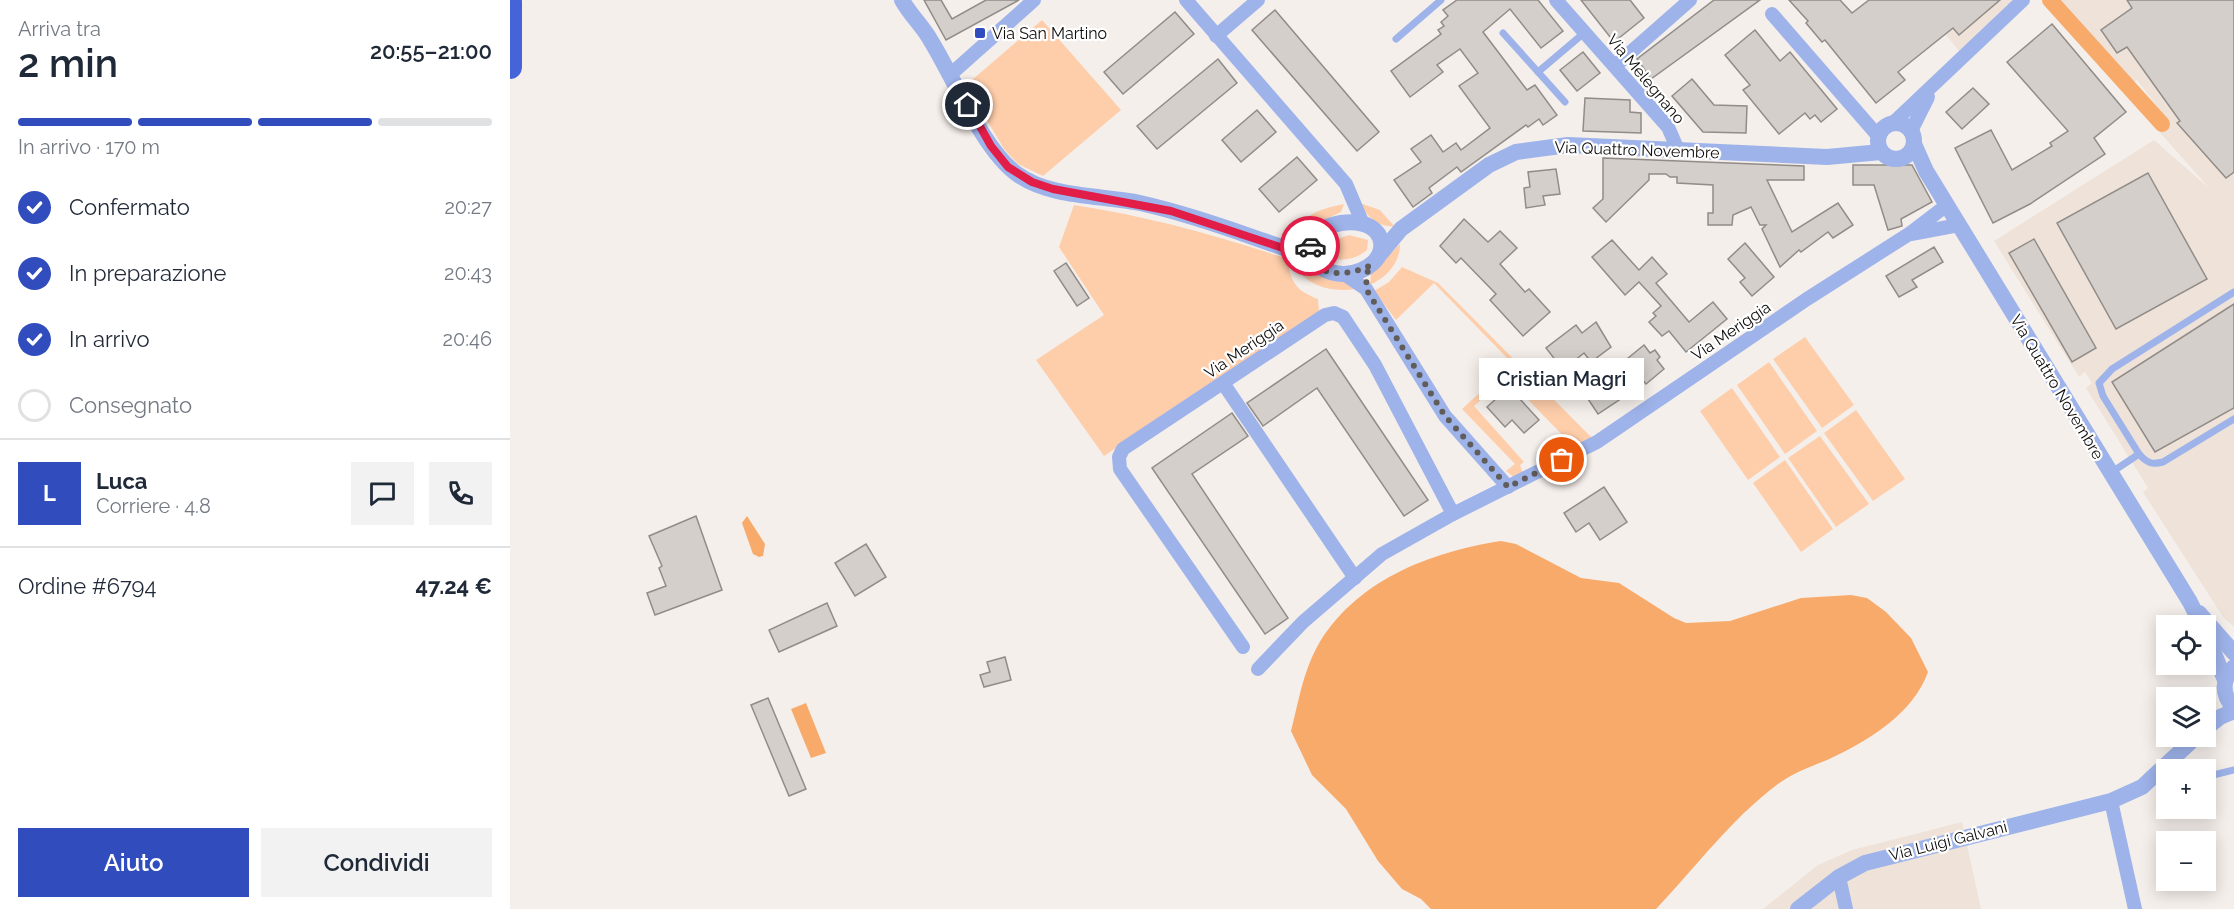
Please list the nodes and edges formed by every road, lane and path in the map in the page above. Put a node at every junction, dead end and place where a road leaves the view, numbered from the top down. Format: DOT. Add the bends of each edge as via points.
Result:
graph roads {
  1 [pos="902,0"];
  2 [pos="1034,0"];
  3 [pos="1186,0"];
  4 [pos="1258,0"];
  5 [pos="1441,0"];
  6 [pos="1556,0"];
  7 [pos="1690,0"];
  8 [pos="2023,0"];
  9 [pos="510,2"];
  10 [pos="1772,14"];
  11 [pos="1503,33"];
  12 [pos="1584,33"];
  13 [pos="1216,36"];
  14 [pos="1396,39"];
  15 [pos="1615,66"];
  16 [pos="510,67"];
  17 [pos="1538,72"];
  18 [pos="951,74"];
  19 [pos="1942,76"];
  20 [pos="1565,102"];
  21 [pos="1892,124"];
  22 [pos="1879,143"];
  23 [pos="1910,144"];
  24 [pos="1678,150"];
  25 [pos="1352,199"];
  26 [pos="1947,205"];
  27 [pos="1344,222"];
  28 [pos="1363,224"];
  29 [pos="1959,225"];
  30 [pos="1401,229"];
  31 [pos="1378,233"];
  32 [pos="1909,234"];
  33 [pos="1311,242"];
  34 [pos="1283,248"];
  35 [pos="1376,259"];
  36 [pos="1314,264"];
  37 [pos="1344,274"];
  38 [pos="1366,289"];
  39 [pos="2234,292"];
  40 [pos="1223,383"];
  41 [pos="2234,419"];
  42 [pos="2139,454"];
  43 [pos="2110,473"];
  44 [pos="1508,487"];
  45 [pos="1453,514"];
  46 [pos="1355,578"];
  47 [pos="2190,602"];
  48 [pos="2196,615"];
  49 [pos="1243,647"];
  50 [pos="2234,653"];
  51 [pos="2216,654"];
  52 [pos="1257,669"];
  53 [pos="2228,680"];
  54 [pos="2216,699"];
  55 [pos="2234,710"];
  56 [pos="2216,720"];
  57 [pos="2173,747"];
  58 [pos="2185,747"];
  59 [pos="2234,770"];
  60 [pos="2216,774"];
  61 [pos="2117,799"];
  62 [pos="1839,876"];
  63 [pos="1798,909"];
  64 [pos="1846,909"];
  65 [pos="2135,909"];
  1 -- 18 [label="street"];
  2 -- 18 [label="street"];
  3 -- 13 [label="street"];
  4 -- 13 [label="street"];
  5 -- 14 [label="lane"];
  6 -- 12 [label="street, Via Melegnano"];
  7 -- 15 [label="street"];
  8 -- 19 [label="street"];
  9 -- 16 [label="highway"];
  10 -- 22 [label="street"];
  11 -- 17 [label="lane"];
  12 -- 15 [label="street, Via Melegnano"];
  12 -- 17 [label="lane, Via Melegnano"];
  13 -- 25 [label="street" via="1346,184"];
  15 -- 24 [label="street, Via Melegnano" via="1668,127"];
  17 -- 20 [label="lane"];
  18 -- 34 [label="street" via="991,146 1019,176 1053,189 1189,215"];
  19 -- 21 [label="street"];
  19 -- 23 [label="street" via="1920,109"];
  21 -- 22 [label="street" via="1884,128"];
  21 -- 23 [label="street" via="1904,125"];
  22 -- 23 [label="street" via="1892,159"];
  22 -- 24 [label="street, Via Quattro Novembre" via="1861,152 1827,158"];
  23 -- 26 [label="street, Via Quattro Novembre"];
  24 -- 30 [label="street, Via Quattro Novembre" via="1568,145 1516,152 1489,165"];
  25 -- 27 [label="street"];
  25 -- 28 [label="street"];
  26 -- 29 [label="street, Via Quattro Novembre"];
  26 -- 32 [label="street, Via Meriggia"];
  27 -- 28 [label="street"];
  27 -- 33 [label="street" via="1322,229"];
  28 -- 31 [label="street"];
  29 -- 32 [label="street, Via Meriggia"];
  29 -- 43 [label="street, Via Quattro Novembre"];
  30 -- 31 [label="street, Via Quattro Novembre"];
  30 -- 35 [label="street, Via Quattro Novembre"];
  31 -- 35 [label="street" via="1383,245"];
  32 -- 44 [label="street, Via Meriggia" via="1597,442"];
  33 -- 34 [label="street"];
  33 -- 36 [label="street"];
  34 -- 36 [label="street"];
  35 -- 37 [label="street"];
  35 -- 38 [label="street" via="1367,273"];
  36 -- 37 [label="street"];
  37 -- 38 [label="street"];
  38 -- 44 [label="street" via="1445,416"];
  39 -- 42 [label="lane" via="2103,376 2100,389"];
  40 -- 45 [label="street, Via Meriggia" via="1324,315 1334,313 1343,317 1375,364"];
  40 -- 46 [label="street"];
  40 -- 49 [label="street, Via Meriggia" via="1123,449 1119,457 1120,469"];
  41 -- 42 [label="lane" via="2163,462 2154,465"];
  42 -- 43 [label="lane"];
  43 -- 47 [label="street, Via Quattro Novembre"];
  44 -- 45 [label="street, Via Meriggia"];
  45 -- 46 [label="street" via="1396,545"];
  46 -- 52 [label="street" via="1303,622"];
  47 -- 48 [label="street, Via Quattro Novembre"];
  47 -- 50 [label="street, Via Quattro Novembre"];
  51 -- 53 [label="street"];
  53 -- 54 [label="street"];
  53 -- 55 [label="street"];
  55 -- 56 [label="street"];
  57 -- 61 [label="street"];
  58 -- 61 [label="street" via="2142,787"];
  59 -- 60 [label="lane"];
  61 -- 62 [label="street, Via Luigi Galvani" via="1877,859"];
  61 -- 65 [label="street"];
  62 -- 63 [label="street, Via Luigi Galvani"];
  62 -- 64 [label="street"];
}
